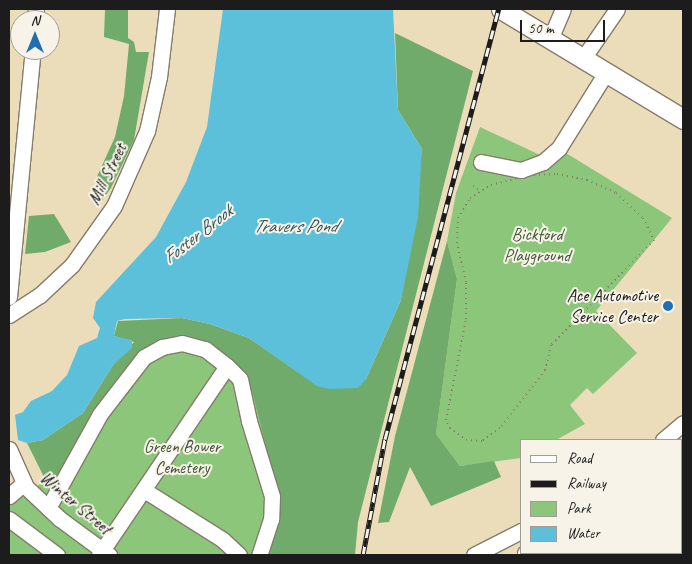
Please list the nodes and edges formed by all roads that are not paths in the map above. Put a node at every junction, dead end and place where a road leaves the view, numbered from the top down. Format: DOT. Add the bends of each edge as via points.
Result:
graph roads {
  1 [pos="167,9"];
  2 [pos="501,9"];
  3 [pos="563,9"];
  4 [pos="617,9"];
  5 [pos="551,37"];
  6 [pos="584,57"];
  7 [pos="32,60"];
  8 [pos="607,71"];
  9 [pos="683,119"];
  10 [pos="480,162"];
  11 [pos="9,297"];
  12 [pos="9,315"];
  13 [pos="227,366"];
  14 [pos="683,423"];
  15 [pos="665,439"];
  16 [pos="9,449"];
  17 [pos="24,483"];
  18 [pos="144,490"];
  19 [pos="9,496"];
  20 [pos="48,508"];
  21 [pos="9,519"];
  22 [pos="519,536"];
  23 [pos="104,554"];
  24 [pos="57,555"];
  25 [pos="239,555"];
  26 [pos="259,555"];
  27 [pos="474,555"];
  1 -- 12 [label="street, Mill Street" via="147,131 114,206 72,265 40,295"];
  2 -- 5 [label="main road"];
  3 -- 5 [label="street"];
  4 -- 6 [label="street"];
  5 -- 6 [label="main road"];
  6 -- 8 [label="main road"];
  7 -- 11 [label="street"];
  8 -- 9 [label="main road"];
  8 -- 10 [label="street" via="559,148 543,162 521,170"];
  13 -- 18 [label="street"];
  13 -- 20 [label="street" via="205,349 182,343 162,347 144,358 100,414"];
  13 -- 26 [label="street" via="240,379 272,496 273,510"];
  14 -- 15 [label="street"];
  16 -- 17 [label="street, Winter Street"];
  17 -- 19 [label="street"];
  17 -- 20 [label="street, Winter Street"];
  18 -- 23 [label="street"];
  18 -- 25 [label="street" via="223,540"];
  20 -- 23 [label="street, Winter Street"];
  21 -- 24 [label="street"];
  22 -- 27 [label="street"];
}
